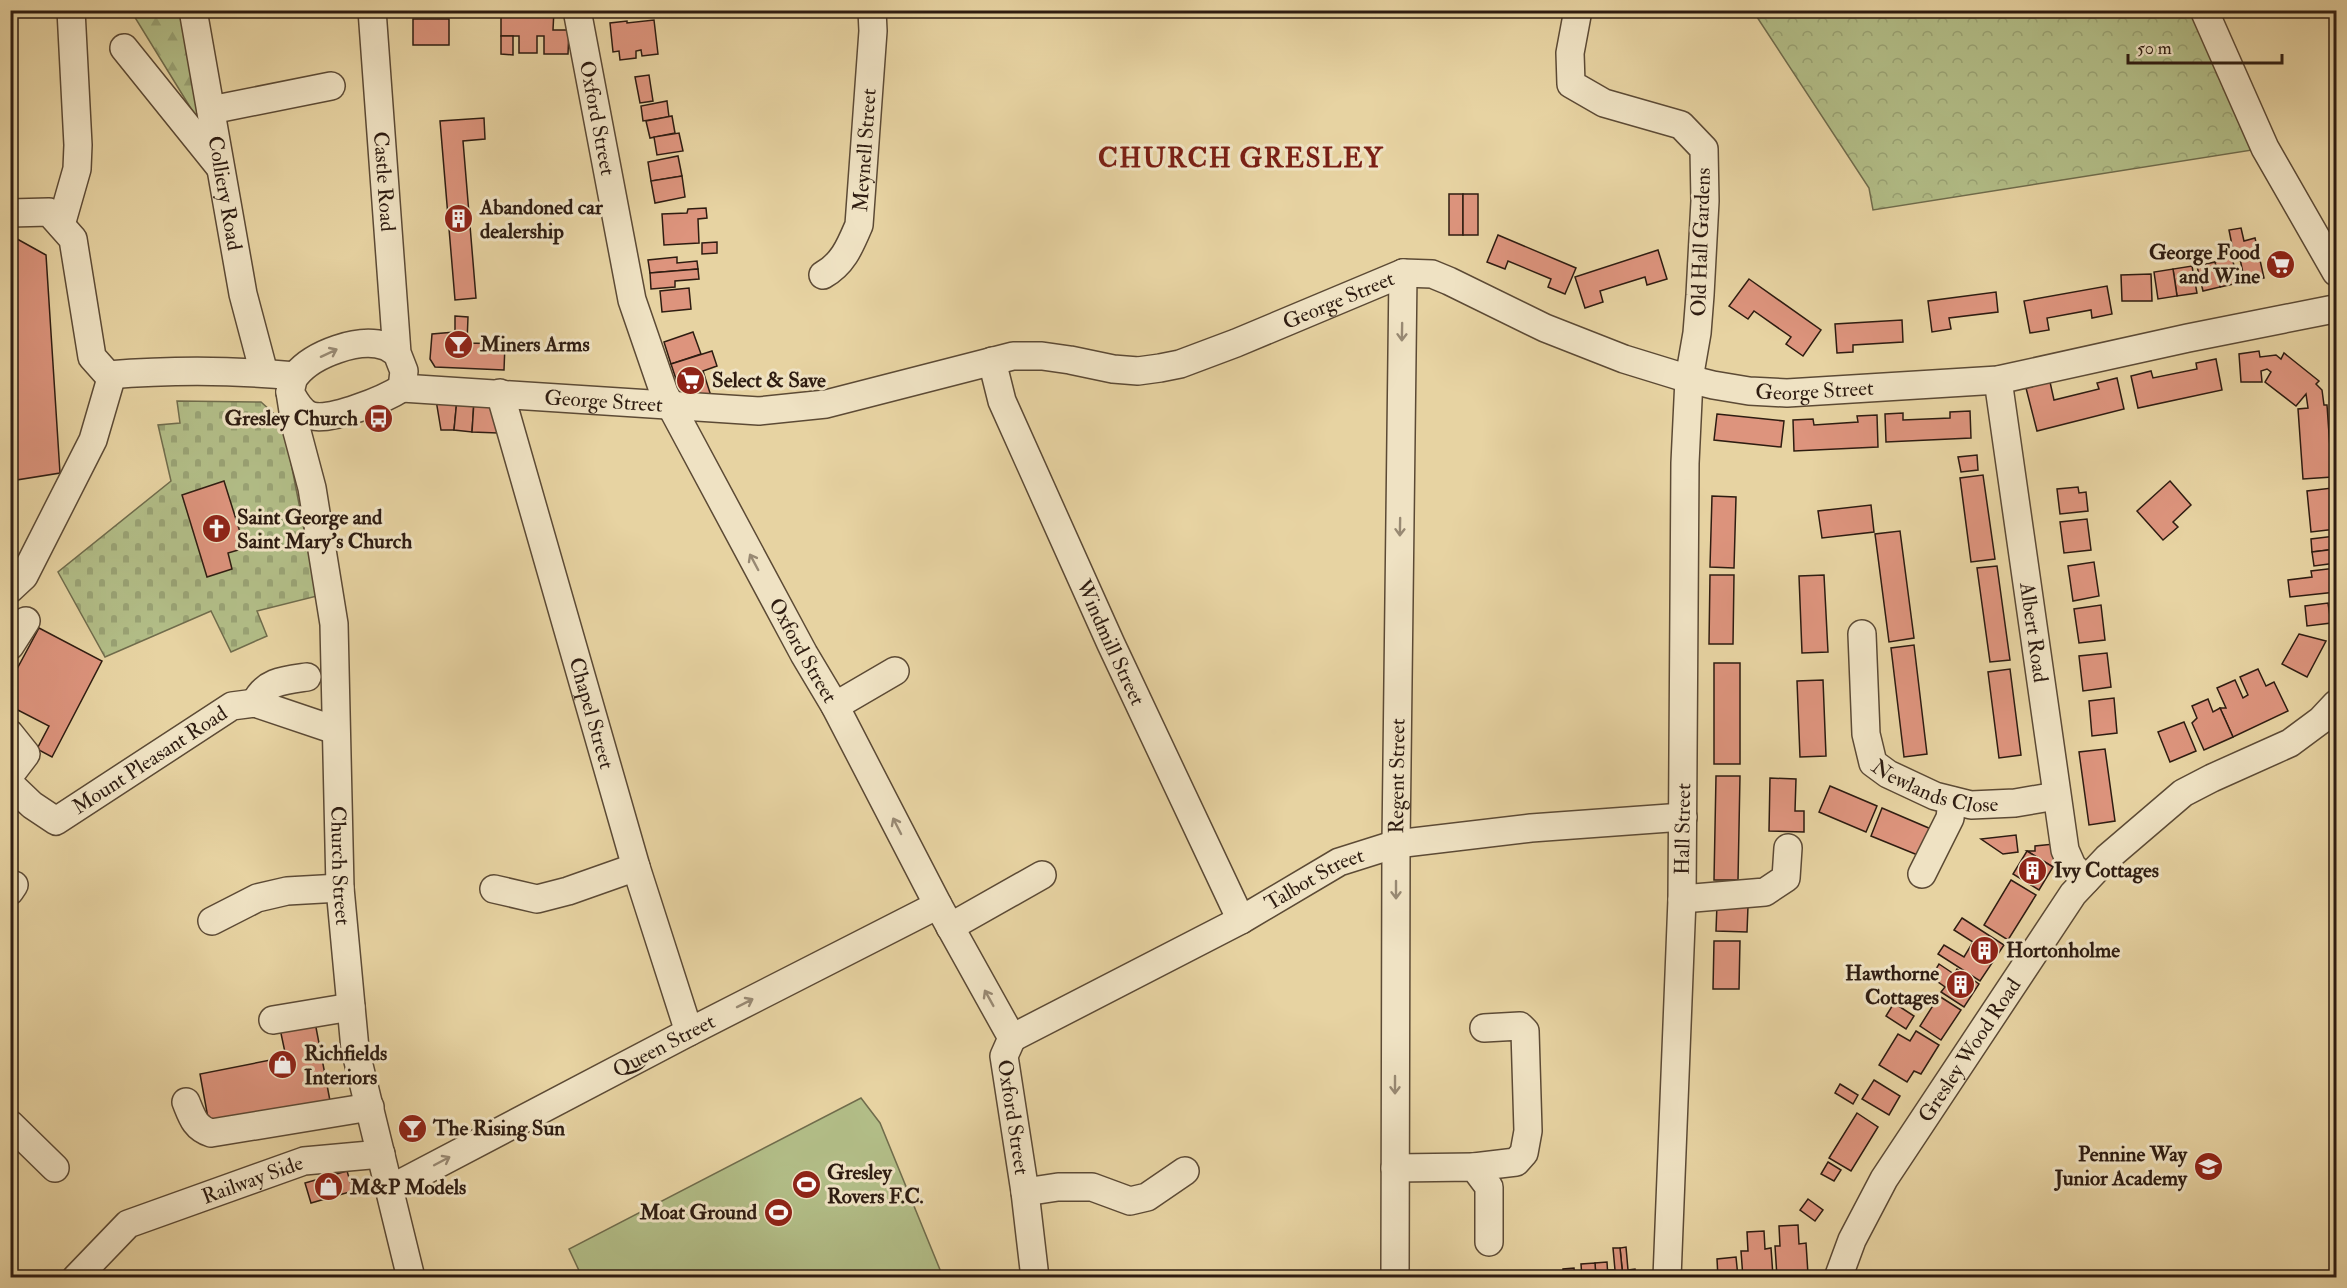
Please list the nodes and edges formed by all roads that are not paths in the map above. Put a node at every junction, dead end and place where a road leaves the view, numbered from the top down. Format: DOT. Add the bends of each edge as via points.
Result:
graph roads {
  1 [pos="71,10"];
  2 [pos="194,10"];
  3 [pos="372,10"];
  4 [pos="577,10"];
  5 [pos="872,10"];
  6 [pos="1578,10"];
  7 [pos="2204,10"];
  8 [pos="124,48"];
  9 [pos="332,86"];
  10 [pos="211,110"];
  11 [pos="221,169"];
  12 [pos="10,213"];
  13 [pos="61,225"];
  14 [pos="1402,273"];
  15 [pos="2337,273"];
  16 [pos="823,275"];
  17 [pos="2335,320"];
  18 [pos="397,353"];
  19 [pos="992,361"];
  20 [pos="264,373"];
  21 [pos="112,375"];
  22 [pos="1689,380"];
  23 [pos="1998,380"];
  24 [pos="292,384"];
  25 [pos="402,388"];
  26 [pos="500,393"];
  27 [pos="671,406"];
  28 [pos="331,415"];
  29 [pos="302,449"];
  30 [pos="10,589"];
  31 [pos="26,621"];
  32 [pos="1862,634"];
  33 [pos="10,646"];
  34 [pos="895,671"];
  35 [pos="307,677"];
  36 [pos="255,703"];
  37 [pos="2337,704"];
  38 [pos="835,706"];
  39 [pos="335,730"];
  40 [pos="10,734"];
  41 [pos="10,775"];
  42 [pos="10,784"];
  43 [pos="2056,796"];
  44 [pos="1952,801"];
  45 [pos="1683,817"];
  46 [pos="1396,844"];
  47 [pos="1788,848"];
  48 [pos="636,867"];
  49 [pos="1922,874"];
  50 [pos="1042,875"];
  51 [pos="2086,880"];
  52 [pos="340,888"];
  53 [pos="494,889"];
  54 [pos="1682,899"];
  55 [pos="944,916"];
  56 [pos="1241,920"];
  57 [pos="212,921"];
  58 [pos="351,1007"];
  59 [pos="273,1020"];
  60 [pos="1484,1028"];
  61 [pos="689,1032"];
  62 [pos="1012,1038"];
  63 [pos="186,1102"];
  64 [pos="370,1107"];
  65 [pos="10,1124"];
  66 [pos="381,1154"];
  67 [pos="1474,1167"];
  68 [pos="55,1168"];
  69 [pos="1395,1168"];
  70 [pos="1185,1171"];
  71 [pos="390,1189"];
  72 [pos="1025,1192"];
  73 [pos="1489,1242"];
  74 [pos="76,1278"];
  75 [pos="411,1278"];
  76 [pos="1035,1278"];
  77 [pos="1395,1278"];
  78 [pos="1667,1278"];
  79 [pos="1838,1278"];
  1 -- 13 [label="street" via="77,169"];
  2 -- 10 [label="street, Colliery Road"];
  3 -- 18 [label="street, Castle Road"];
  4 -- 27 [label="street, Oxford Street" via="632,300"];
  5 -- 16 [label="street, Meynell Street" via="859,225 839,264"];
  6 -- 22 [label="street, Old Hall Gardens" via="1570,53 1571,84 1605,103 1681,124 1704,149 1700,295"];
  7 -- 15 [label="street" via="2265,148"];
  8 -- 11 [label="street"];
  9 -- 10 [label="street"];
  10 -- 11 [label="street, Colliery Road"];
  11 -- 20 [label="street, Colliery Road" via="243,294"];
  12 -- 13 [label="street" via="49,212"];
  13 -- 21 [label="street" via="73,239 92,357"];
  14 -- 19 [label="street, George Street" via="1180,364 1138,371 1042,356"];
  14 -- 22 [label="street, George Street" via="1432,274 1584,344"];
  14 -- 46 [label="street, Regent Street, one-way"];
  15 -- 17 [label="street"];
  17 -- 23 [label="street, George Street" via="2188,338"];
  24 -- 18 [label="street, one-way" via="311,362 333,349 384,345"];
  18 -- 25 [label="street, Castle Road" via="404,371"];
  19 -- 27 [label="street, George Street" via="826,404 759,411"];
  19 -- 56 [label="street, Windmill Street" via="1002,401"];
  20 -- 21 [label="street"];
  20 -- 24 [label="street"];
  21 -- 30 [label="street" via="93,440 24,576"];
  22 -- 23 [label="street, George Street" via="1749,391 1787,393"];
  22 -- 45 [label="street, Hall Street"];
  23 -- 43 [label="street, Albert Road"];
  24 -- 28 [label="street" via="297,406 312,416"];
  24 -- 29 [label="street, Church Street" via="295,424"];
  25 -- 26 [label="street, George Street"];
  25 -- 28 [label="street" via="387,398"];
  26 -- 27 [label="street, George Street"];
  26 -- 48 [label="street, Chapel Street"];
  38 -- 27 [label="street, Oxford Street, one-way"];
  28 -- 29 [label="street" via="316,425"];
  29 -- 39 [label="street, Church Street" via="334,624"];
  31 -- 33 [label="street"];
  32 -- 44 [label="street, Newlands Close" via="1866,734 1873,763 1888,774"];
  34 -- 38 [label="street"];
  35 -- 36 [label="street" via="276,682 260,692"];
  36 -- 39 [label="street, Mount Pleasant Road"];
  36 -- 42 [label="street, Mount Pleasant Road" via="232,706 56,821"];
  37 -- 51 [label="street, Gresley Wood Road" via="2290,743 2183,794 2114,851"];
  55 -- 38 [label="street, Oxford Street, one-way"];
  39 -- 52 [label="street, Church Street"];
  40 -- 41 [label="street" via="26,754"];
  43 -- 44 [label="street, Newlands Close" via="1989,805"];
  43 -- 51 [label="street, Albert Road" via="2065,850 2072,866"];
  44 -- 49 [label="street" via="1950,818"];
  45 -- 46 [label="street, Talbot Street" via="1531,828"];
  45 -- 54 [label="street, Hall Street"];
  46 -- 56 [label="street, Talbot Street" via="1339,862"];
  46 -- 69 [label="street, Regent Street, one-way"];
  47 -- 54 [label="street" via="1786,878 1765,892"];
  48 -- 53 [label="street" via="537,899"];
  48 -- 61 [label="street, Chapel Street"];
  50 -- 55 [label="street, Queen Street"];
  51 -- 79 [label="street, Gresley Wood Road" via="1884,1179 1852,1240"];
  52 -- 57 [label="street" via="287,891 257,898"];
  52 -- 58 [label="street, Church Street"];
  54 -- 78 [label="street, Hall Street"];
  61 -- 55 [label="street, Queen Street, one-way"];
  62 -- 55 [label="street, Oxford Street, one-way"];
  56 -- 62 [label="street, Talbot Street"];
  58 -- 59 [label="street"];
  58 -- 64 [label="street, Church Street" via="355,1049"];
  60 -- 67 [label="street" via="1520,1026 1525,1031 1528,1131 1524,1153 1516,1162"];
  71 -- 61 [label="street, Queen Street, one-way"];
  62 -- 72 [label="street, Oxford Street" via="1004,1056"];
  63 -- 64 [label="street" via="195,1123 211,1133"];
  64 -- 66 [label="street, Church Street"];
  65 -- 68 [label="street"];
  66 -- 71 [label="street, Church Street"];
  66 -- 74 [label="street, Railway Side" via="304,1161 128,1224"];
  67 -- 69 [label="street"];
  67 -- 73 [label="street" via="1489,1187"];
  69 -- 77 [label="street, Regent Street"];
  70 -- 72 [label="street" via="1146,1197 1130,1201 1092,1187"];
  71 -- 75 [label="street, Church Street"];
  72 -- 76 [label="street, Oxford Street"];
}
